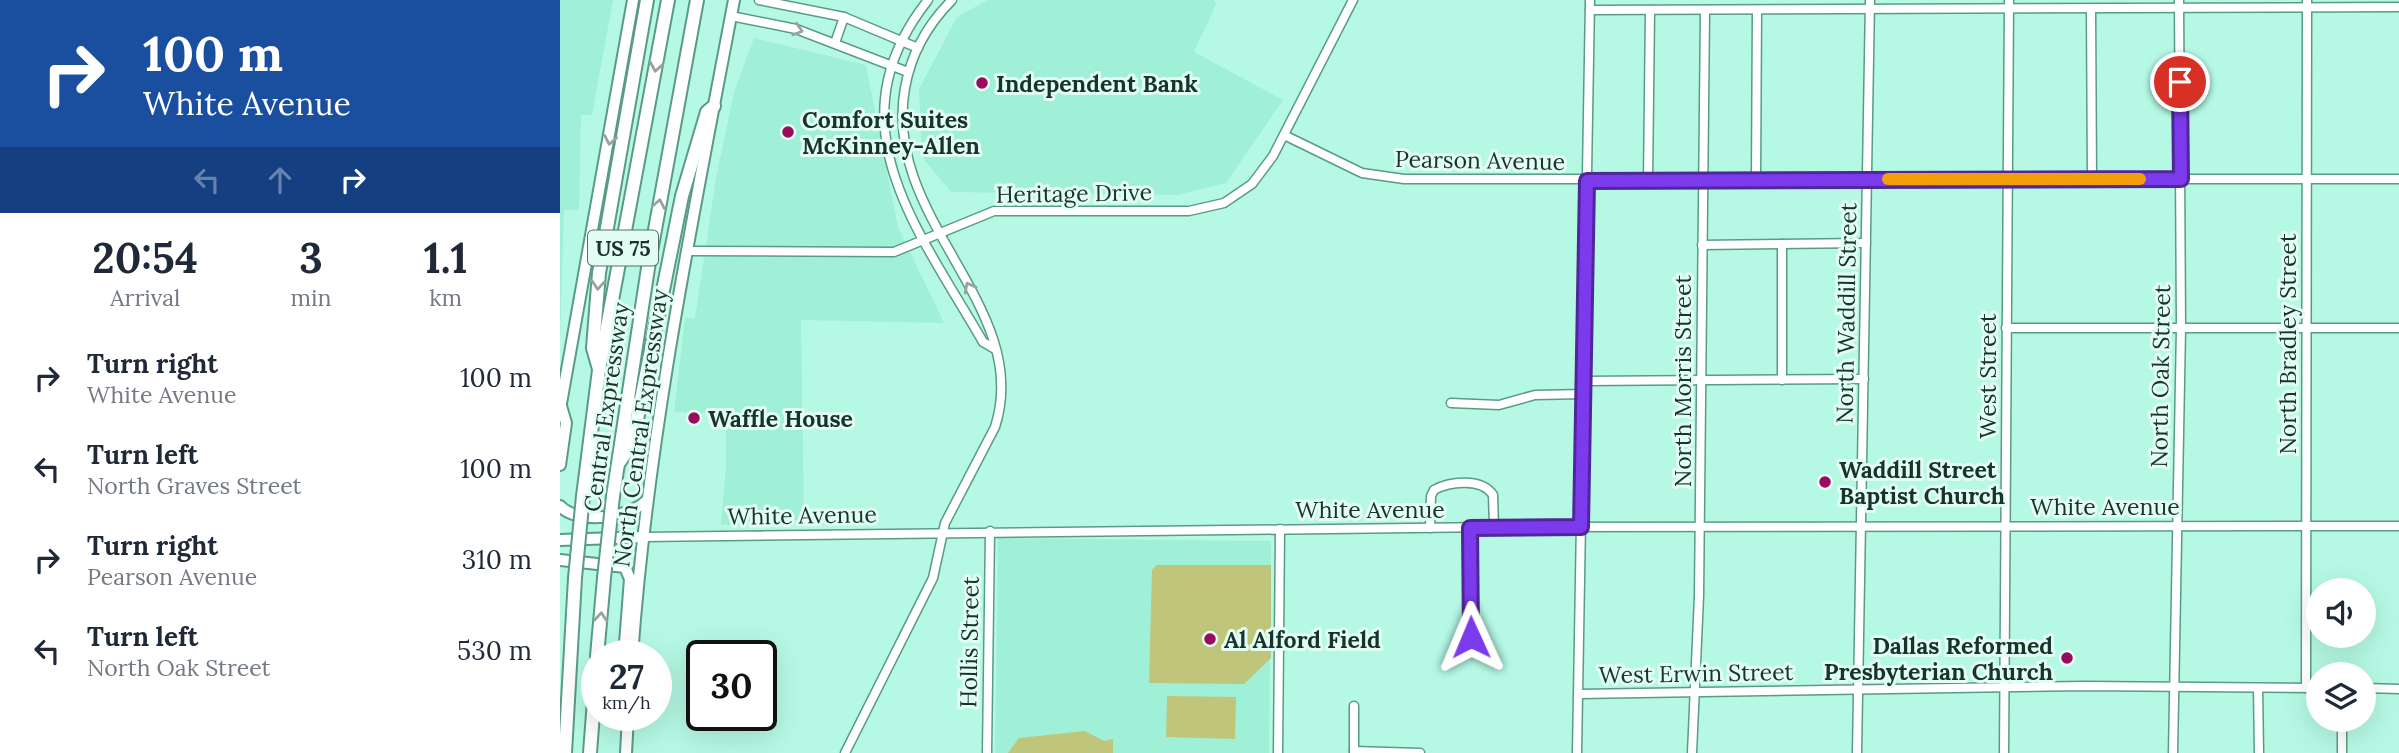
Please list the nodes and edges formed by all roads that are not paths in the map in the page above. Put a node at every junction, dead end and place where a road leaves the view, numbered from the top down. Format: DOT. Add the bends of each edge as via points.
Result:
graph roads {
  1 [pos="633,0"];
  2 [pos="647,0"];
  3 [pos="668,0"];
  4 [pos="697,0"];
  5 [pos="734,0"];
  6 [pos="759,0"];
  7 [pos="929,0"];
  8 [pos="952,0"];
  9 [pos="1353,0"];
  10 [pos="1590,0"];
  11 [pos="1699,0"];
  12 [pos="1870,4"];
  13 [pos="2009,4"];
  14 [pos="2179,4"];
  15 [pos="2307,4"];
  16 [pos="2399,7"];
  17 [pos="2091,9"];
  18 [pos="1590,10"];
  19 [pos="1650,10"];
  20 [pos="1702,10"];
  21 [pos="1757,10"];
  22 [pos="731,16"];
  23 [pos="844,17"];
  24 [pos="902,39"];
  25 [pos="835,43"];
  26 [pos="918,48"];
  27 [pos="890,66"];
  28 [pos="908,72"];
  29 [pos="714,106"];
  30 [pos="1284,135"];
  31 [pos="1756,178"];
  32 [pos="1867,178"];
  33 [pos="2309,178"];
  34 [pos="2181,179"];
  35 [pos="2399,179"];
  36 [pos="2009,180"];
  37 [pos="2092,180"];
  38 [pos="1587,181"];
  39 [pos="1648,181"];
  40 [pos="1703,181"];
  41 [pos="940,232"];
  42 [pos="925,240"];
  43 [pos="1866,243"];
  44 [pos="1782,244"];
  45 [pos="1702,245"];
  46 [pos="688,251"];
  47 [pos="2305,327"];
  48 [pos="2006,328"];
  49 [pos="2181,328"];
  50 [pos="2399,328"];
  51 [pos="995,349"];
  52 [pos="599,370"];
  53 [pos="1864,379"];
  54 [pos="1701,380"];
  55 [pos="1782,380"];
  56 [pos="1584,381"];
  57 [pos="1584,394"];
  58 [pos="1451,403"];
  59 [pos="560,407"];
  60 [pos="618,464"];
  61 [pos="560,466"];
  62 [pos="648,499"];
  63 [pos="560,506"];
  64 [pos="2306,525"];
  65 [pos="1700,526"];
  66 [pos="1860,526"];
  67 [pos="2004,526"];
  68 [pos="2177,526"];
  69 [pos="2399,526"];
  70 [pos="1494,527"];
  71 [pos="1581,527"];
  72 [pos="1430,528"];
  73 [pos="1470,528"];
  74 [pos="1280,529"];
  75 [pos="990,531"];
  76 [pos="942,532"];
  77 [pos="643,537"];
  78 [pos="560,540"];
  79 [pos="560,560"];
  80 [pos="571,621"];
  81 [pos="1471,637"];
  82 [pos="599,640"];
  83 [pos="625,640"];
  84 [pos="633,640"];
  85 [pos="2306,662"];
  86 [pos="2004,687"];
  87 [pos="2172,688"];
  88 [pos="2258,688"];
  89 [pos="2306,688"];
  90 [pos="2376,688"];
  91 [pos="2399,688"];
  92 [pos="1857,690"];
  93 [pos="1694,692"];
  94 [pos="1578,694"];
  95 [pos="560,702"];
  96 [pos="1354,706"];
  97 [pos="592,731"];
  98 [pos="627,731"];
  99 [pos="2342,732"];
  100 [pos="1354,752"];
  101 [pos="565,753"];
  102 [pos="590,753"];
  103 [pos="626,753"];
  104 [pos="845,753"];
  105 [pos="987,753"];
  106 [pos="1278,753"];
  107 [pos="1420,753"];
  108 [pos="1577,753"];
  109 [pos="1692,753"];
  110 [pos="1857,753"];
  111 [pos="2004,753"];
  112 [pos="2173,753"];
  113 [pos="2259,753"];
  114 [pos="2342,753"];
  1 -- 59 [label="main road, one-way"];
  2 -- 52 [label="highway, one-way" via="599,273 593,348"];
  3 -- 52 [label="highway, Central Expressway / US 75, one-way"];
  60 -- 4 [label="highway, Central Expressway / US 75, one-way" via="650,254"];
  5 -- 22 [label="main road, North Central Expressway"];
  6 -- 23 [label="street"];
  7 -- 24 [label="street"];
  8 -- 26 [label="street"];
  9 -- 30 [label="street, Heritage Drive"];
  10 -- 18 [label="street"];
  11 -- 20 [label="street, North Morris Street"];
  12 -- 13 [label="street"];
  12 -- 21 [label="street"];
  12 -- 32 [label="street, North Waddill Street"];
  13 -- 17 [label="street"];
  13 -- 36 [label="street, West Street"];
  14 -- 15 [label="street"];
  14 -- 17 [label="street"];
  14 -- 34 [label="street, North Oak Street"];
  15 -- 16 [label="street"];
  15 -- 33 [label="street, North Bradley Street"];
  17 -- 37 [label="street"];
  18 -- 19 [label="street"];
  18 -- 38 [label="street"];
  19 -- 20 [label="street"];
  19 -- 39 [label="street"];
  20 -- 21 [label="street"];
  20 -- 40 [label="street, North Morris Street"];
  21 -- 31 [label="street"];
  22 -- 25 [label="street, one-way" via="783,25"];
  22 -- 29 [label="main road, North Central Expressway"];
  23 -- 24 [label="street"];
  23 -- 25 [label="street"];
  24 -- 26 [label="street"];
  24 -- 27 [label="street"];
  25 -- 27 [label="street"];
  26 -- 28 [label="street"];
  27 -- 28 [label="street"];
  27 -- 42 [label="street" via="884,104 885,143 894,177"];
  28 -- 41 [label="street" via="902,108 904,148 912,180"];
  29 -- 46 [label="main road, North Central Expressway"];
  29 -- 60 [label="highway" via="707,112 684,188 632,444"];
  30 -- 38 [label="street, Pearson Avenue" via="1373,177"];
  30 -- 41 [label="street, Heritage Drive" via="1252,184 1229,201 1206,209 1001,211"];
  31 -- 32 [label="street, Pearson Avenue"];
  31 -- 40 [label="street, Pearson Avenue"];
  32 -- 36 [label="street, Pearson Avenue"];
  32 -- 43 [label="street, North Waddill Street"];
  33 -- 34 [label="street, Pearson Avenue"];
  33 -- 35 [label="street, Pearson Avenue"];
  33 -- 47 [label="street, North Bradley Street"];
  34 -- 37 [label="street, Pearson Avenue"];
  34 -- 49 [label="street, North Oak Street"];
  36 -- 37 [label="street, Pearson Avenue"];
  36 -- 48 [label="street, West Street"];
  38 -- 39 [label="street, Pearson Avenue"];
  38 -- 56 [label="street"];
  39 -- 40 [label="street, Pearson Avenue"];
  40 -- 45 [label="street, North Morris Street"];
  41 -- 42 [label="street, Heritage Drive"];
  51 -- 41 [label="street, one-way" via="994,335"];
  42 -- 46 [label="street, Heritage Drive" via="894,252"];
  42 -- 51 [label="street" via="983,342"];
  43 -- 44 [label="street"];
  43 -- 53 [label="street, North Waddill Street"];
  44 -- 45 [label="street"];
  44 -- 55 [label="street"];
  45 -- 54 [label="street, North Morris Street"];
  46 -- 62 [label="main road, North Central Expressway"];
  47 -- 49 [label="street"];
  47 -- 50 [label="street"];
  47 -- 64 [label="street, North Bradley Street"];
  48 -- 49 [label="street"];
  48 -- 67 [label="street, West Street"];
  49 -- 68 [label="street, North Oak Street"];
  51 -- 76 [label="street" via="1002,377 1001,410"];
  52 -- 80 [label="highway, Central Expressway / US 75, bridge"];
  53 -- 55 [label="street"];
  53 -- 66 [label="street, North Waddill Street"];
  54 -- 55 [label="street"];
  54 -- 56 [label="street"];
  54 -- 65 [label="street, North Morris Street"];
  56 -- 57 [label="street"];
  57 -- 58 [label="street" via="1535,395 1499,405"];
  57 -- 71 [label="street"];
  59 -- 61 [label="main road" via="566,423"];
  82 -- 60 [label="highway, Central Expressway / US 75, one-way, bridge"];
  62 -- 63 [label="main road" via="623,516 574,514"];
  62 -- 77 [label="main road, North Central Expressway"];
  64 -- 68 [label="street, White Avenue"];
  64 -- 69 [label="street, White Avenue"];
  64 -- 85 [label="street, North Bradley Street"];
  65 -- 66 [label="street, White Avenue"];
  65 -- 71 [label="street, White Avenue"];
  65 -- 93 [label="street, North Morris Street"];
  66 -- 67 [label="street, White Avenue"];
  66 -- 92 [label="street, North Waddill Street"];
  67 -- 68 [label="street, White Avenue"];
  67 -- 86 [label="street, West Street"];
  68 -- 87 [label="street, North Oak Street"];
  70 -- 71 [label="street, White Avenue"];
  70 -- 72 [label="street" via="1493,495 1483,486 1454,484 1434,490"];
  70 -- 73 [label="street, White Avenue"];
  71 -- 94 [label="street"];
  72 -- 73 [label="street, White Avenue"];
  72 -- 74 [label="street, White Avenue"];
  73 -- 81 [label="street"];
  74 -- 75 [label="street, White Avenue"];
  74 -- 106 [label="street"];
  75 -- 76 [label="street, White Avenue"];
  75 -- 105 [label="street, Hollis Street"];
  76 -- 77 [label="street, White Avenue"];
  76 -- 104 [label="street" via="933,578"];
  77 -- 78 [label="main road"];
  77 -- 84 [label="main road, North Central Expressway"];
  79 -- 83 [label="main road" via="625,567 630,579"];
  80 -- 95 [label="highway"];
  80 -- 101 [label="highway, Central Expressway / US 75"];
  86 -- 87 [label="street, West Erwin Street"];
  86 -- 92 [label="street, West Erwin Street"];
  86 -- 111 [label="street, West Street"];
  87 -- 88 [label="street, West Erwin Street"];
  87 -- 112 [label="street, North Oak Street"];
  88 -- 89 [label="street, West Erwin Street"];
  88 -- 113 [label="street"];
  90 -- 91 [label="street"];
  92 -- 93 [label="street, West Erwin Street"];
  92 -- 110 [label="street, North Waddill Street"];
  93 -- 94 [label="street, West Erwin Street"];
  93 -- 109 [label="street, North Morris Street"];
  94 -- 108 [label="street"];
  96 -- 100 [label="street"];
  97 -- 102 [label="highway, Central Expressway / US 75"];
  98 -- 103 [label="main road"];
  99 -- 114 [label="street"];
  100 -- 107 [label="street"];
}
